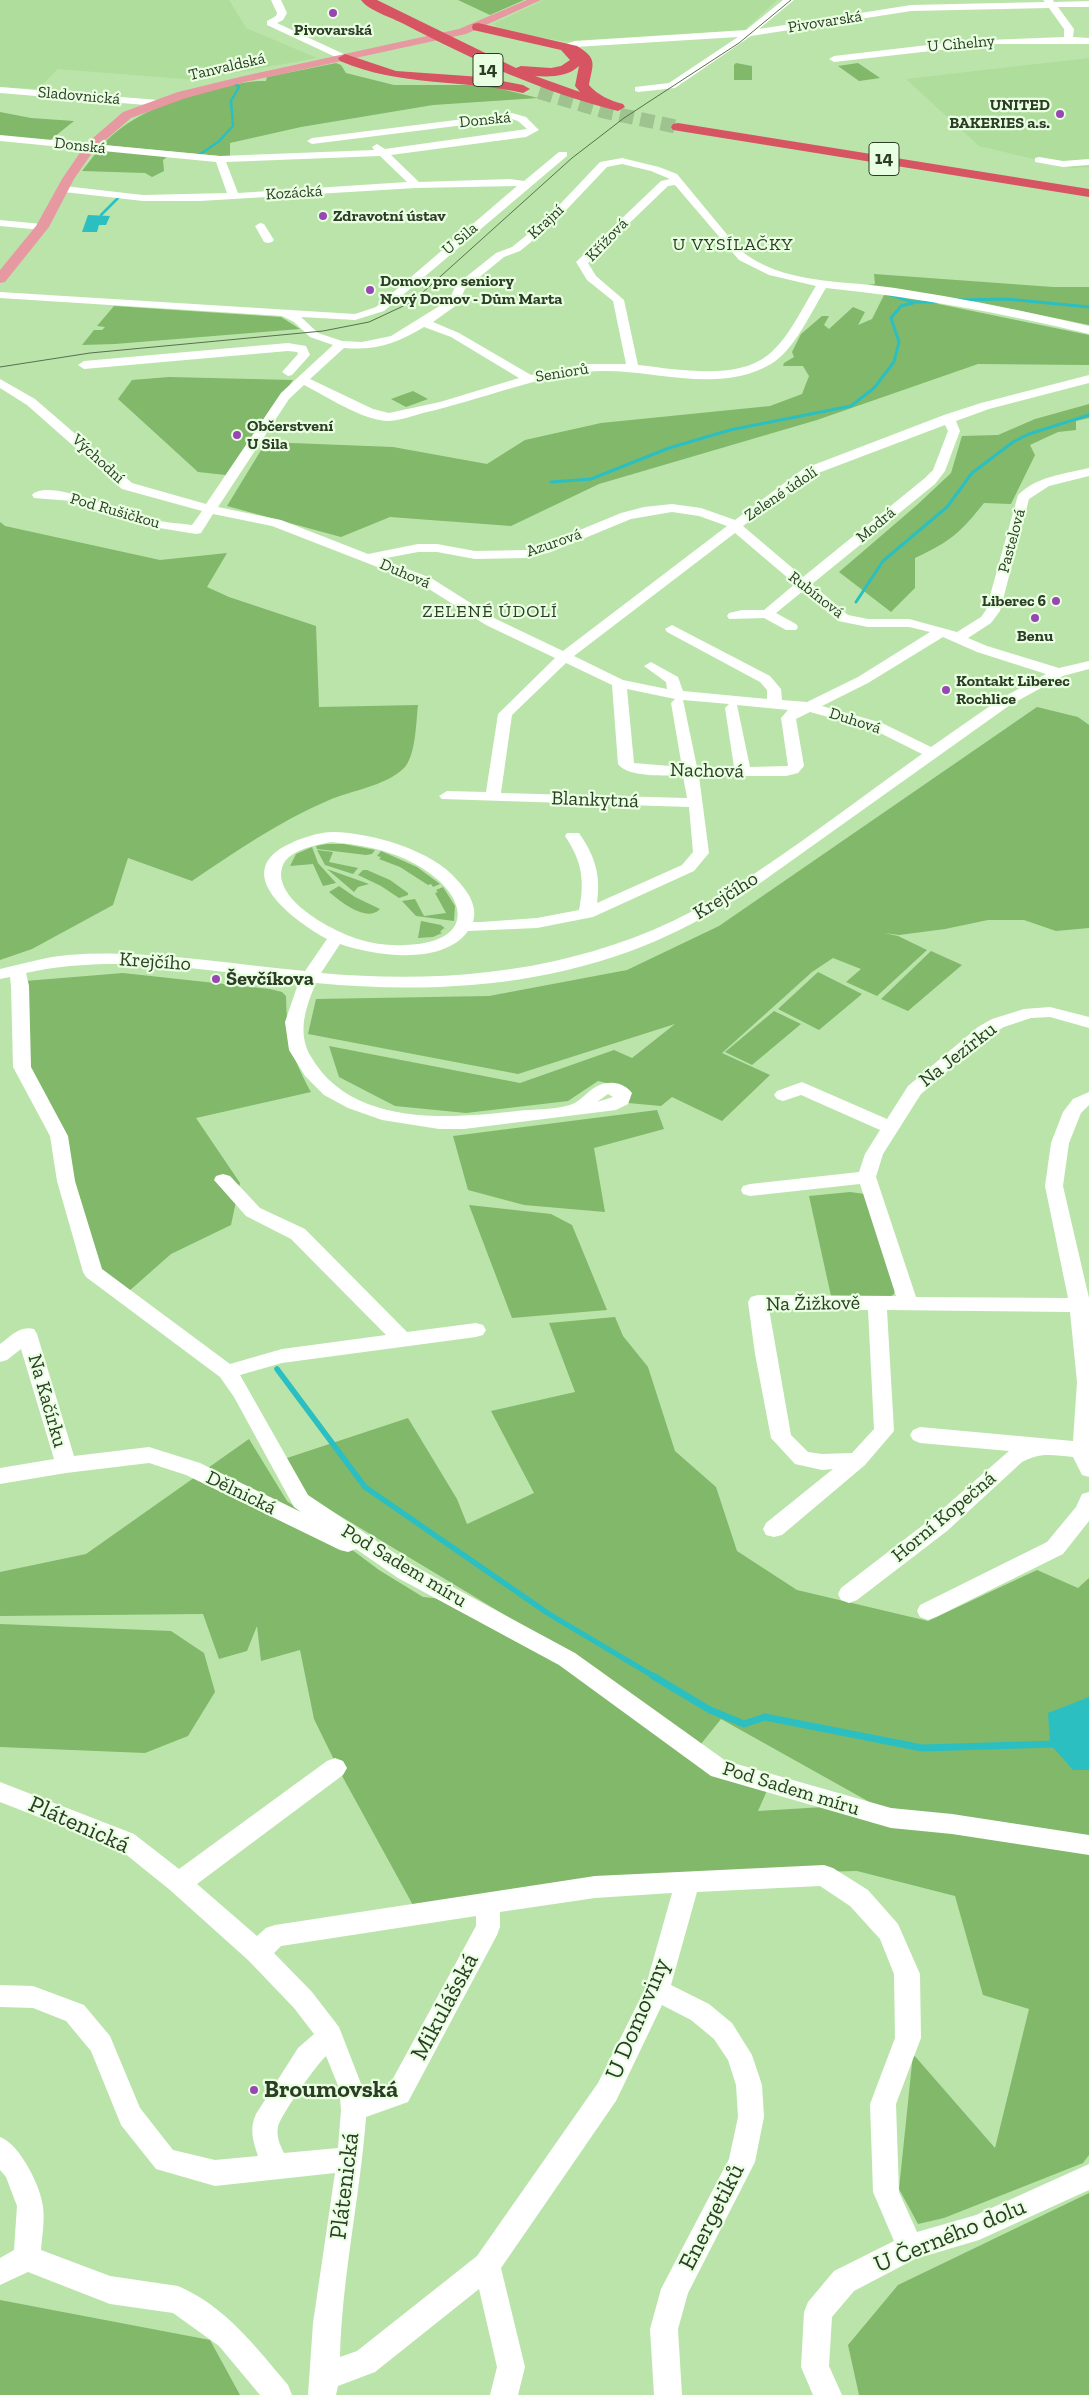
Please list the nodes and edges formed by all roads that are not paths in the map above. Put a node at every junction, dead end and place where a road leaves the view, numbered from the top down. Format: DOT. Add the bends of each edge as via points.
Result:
graph roads {
  1 [pos="276,0"];
  2 [pos="351,0"];
  3 [pos="367,0"];
  4 [pos="536,0"];
  5 [pos="789,0"];
  6 [pos="1049,2"];
  7 [pos="1089,4"];
  8 [pos="478,27"];
  9 [pos="749,33"];
  10 [pos="1068,39"];
  11 [pos="1089,41"];
  12 [pos="439,42"];
  13 [pos="564,47"];
  14 [pos="345,58"];
  15 [pos="834,59"];
  16 [pos="444,65"];
  17 [pos="395,76"];
  18 [pos="638,89"];
  19 [pos="0,90"];
  20 [pos="158,103"];
  21 [pos="368,135"];
  22 [pos="0,138"];
  23 [pos="312,141"];
  24 [pos="90,147"];
  25 [pos="382,153"];
  26 [pos="563,154"];
  27 [pos="220,158"];
  28 [pos="1039,160"];
  29 [pos="1089,162"];
  30 [pos="678,181"];
  31 [pos="525,184"];
  32 [pos="416,185"];
  33 [pos="1089,187"];
  34 [pos="64,189"];
  35 [pos="1089,193"];
  36 [pos="234,197"];
  37 [pos="0,223"];
  38 [pos="260,226"];
  39 [pos="42,228"];
  40 [pos="268,240"];
  41 [pos="0,279"];
  42 [pos="823,284"];
  43 [pos="0,295"];
  44 [pos="286,314"];
  45 [pos="425,323"];
  46 [pos="1089,330"];
  47 [pos="340,344"];
  48 [pos="84,365"];
  49 [pos="633,369"];
  50 [pos="731,372"];
  51 [pos="304,378"];
  52 [pos="529,379"];
  53 [pos="1089,379"];
  54 [pos="0,383"];
  55 [pos="948,418"];
  56 [pos="1089,472"];
  57 [pos="38,495"];
  58 [pos="209,509"];
  59 [pos="735,526"];
  60 [pos="367,558"];
  61 [pos="803,586"];
  62 [pos="768,614"];
  63 [pos="734,616"];
  64 [pos="791,627"];
  65 [pos="672,629"];
  66 [pos="942,631"];
  67 [pos="958,638"];
  68 [pos="564,657"];
  69 [pos="1089,665"];
  70 [pos="651,666"];
  71 [pos="1058,673"];
  72 [pos="619,683"];
  73 [pos="677,699"];
  74 [pos="775,703"];
  75 [pos="809,707"];
  76 [pos="732,708"];
  77 [pos="932,753"];
  78 [pos="690,772"];
  79 [pos="743,772"];
  80 [pos="447,796"];
  81 [pos="493,797"];
  82 [pos="696,803"];
  83 [pos="573,836"];
  84 [pos="587,914"];
  85 [pos="465,926"];
  86 [pos="336,937"];
  87 [pos="8,972"];
  88 [pos="310,976"];
  89 [pos="1089,1023"];
  90 [pos="783,1096"];
  91 [pos="1084,1101"];
  92 [pos="610,1106"];
  93 [pos="890,1128"];
  94 [pos="866,1178"];
  95 [pos="224,1180"];
  96 [pos="750,1190"];
  97 [pos="877,1302"];
  98 [pos="908,1302"];
  99 [pos="1084,1305"];
  100 [pos="476,1330"];
  101 [pos="401,1338"];
  102 [pos="0,1355"];
  103 [pos="227,1372"];
  104 [pos="920,1435"];
  105 [pos="1042,1446"];
  106 [pos="1086,1459"];
  107 [pos="858,1460"];
  108 [pos="66,1465"];
  109 [pos="0,1476"];
  110 [pos="1089,1500"];
  111 [pos="774,1529"];
  112 [pos="406,1572"];
  113 [pos="849,1594"];
  114 [pos="928,1610"];
  115 [pos="335,1768"];
  116 [pos="0,1792"];
  117 [pos="1089,1845"];
  118 [pos="178,1883"];
  119 [pos="686,1884"];
  120 [pos="488,1903"];
  121 [pos="257,1952"];
  122 [pos="657,1990"];
  123 [pos="0,1996"];
  124 [pos="330,2035"];
  125 [pos="354,2110"];
  126 [pos="0,2149"];
  127 [pos="350,2159"];
  128 [pos="276,2168"];
  129 [pos="1089,2177"];
  130 [pos="910,2247"];
  131 [pos="27,2258"];
  132 [pos="487,2265"];
  133 [pos="0,2272"];
  134 [pos="323,2385"];
  135 [pos="278,2395"];
  136 [pos="504,2395"];
  137 [pos="668,2395"];
  138 [pos="828,2395"];
  1 -- 14 [label="street" via="282,13 280,18 270,23"];
  2 -- 12 [label="highway, 14"];
  3 -- 12 [label="highway, 14"];
  4 -- 8 [label="main road, Tanvaldská / 14"];
  5 -- 9 [label="street"];
  6 -- 7 [label="street, Pivovarská"];
  6 -- 9 [label="street, Pivovarská" via="911,8"];
  6 -- 10 [label="street" via="1069,29"];
  8 -- 13 [label="highway"];
  8 -- 14 [label="main road, Tanvaldská / 14"];
  9 -- 13 [label="street, Pivovarská"];
  9 -- 18 [label="street" via="672,86"];
  10 -- 11 [label="street, U Cihelny"];
  10 -- 15 [label="street, U Cihelny" via="952,43"];
  12 -- 13 [label="highway" via="511,68 540,72 559,70 578,62"];
  12 -- 13 [label="highway, 14" via="564,93 620,106 598,99 585,90 582,86 585,57"];
  12 -- 17 [label="highway, 14" via="539,92 484,82"];
  14 -- 17 [label="highway"];
  14 -- 20 [label="main road, Tanvaldská" via="244,79"];
  16 -- 17 [label="highway" via="425,74"];
  19 -- 20 [label="street, Sladovnická"];
  20 -- 24 [label="main road, Tanvaldská" via="127,114"];
  21 -- 23 [label="street, Donská"];
  21 -- 25 [label="street"];
  21 -- 25 [label="street, Donská" via="512,116 522,118 534,130 526,134"];
  22 -- 24 [label="street, Donská"];
  24 -- 27 [label="street, Donská"];
  24 -- 34 [label="main road, Tanvaldská"];
  25 -- 27 [label="street, Donská"];
  25 -- 32 [label="street"];
  26 -- 31 [label="street, U Sila"];
  27 -- 36 [label="street"];
  28 -- 29 [label="street" via="1064,164"];
  30 -- 42 [label="street" via="744,258 773,273"];
  30 -- 45 [label="street, Krajní" via="667,173 632,163 616,161 604,164 548,224 516,249 500,254 470,278 460,287 454,302"];
  30 -- 49 [label="street, Křížová" via="665,183 582,262 591,278 618,300"];
  31 -- 32 [label="street, Kozácká"];
  31 -- 44 [label="street, U Sila" via="380,309 355,317"];
  32 -- 36 [label="street, Kozácká"];
  33 -- 35 [label="highway, 14" via="682,124"];
  34 -- 36 [label="street, Kozácká" via="143,198"];
  34 -- 39 [label="main road, Tanvaldská"];
  37 -- 39 [label="street"];
  38 -- 40 [label="street"];
  39 -- 41 [label="main road, Tanvaldská"];
  42 -- 46 [label="street" via="894,291"];
  42 -- 50 [label="street, Seniorů" via="775,357 761,365"];
  43 -- 44 [label="street, U Sila"];
  44 -- 47 [label="street" via="314,335"];
  45 -- 47 [label="street" via="396,339 379,344"];
  45 -- 52 [label="street, Seniorů" via="455,335"];
  47 -- 51 [label="street"];
  48 -- 51 [label="street" via="288,347 302,349 304,355 283,375"];
  49 -- 50 [label="street, Seniorů" via="682,374"];
  49 -- 52 [label="street, Seniorů" via="586,368"];
  51 -- 52 [label="street" via="383,418 457,403"];
  51 -- 58 [label="street" via="268,419"];
  53 -- 55 [label="street, Zelené údolí"];
  54 -- 58 [label="street, Východní" via="38,408 127,486"];
  55 -- 59 [label="street, Zelené údolí" via="808,472"];
  55 -- 61 [label="street, Modrá" via="954,431 939,472"];
  56 -- 67 [label="street, Pastelová" via="1028,490 1023,498 993,611 986,620"];
  57 -- 58 [label="street, Pod Rušičkou" via="74,497 140,521 196,530"];
  58 -- 60 [label="street, Duhová" via="276,523"];
  59 -- 60 [label="street, Azurová" via="701,512 672,508 626,516 526,554 475,556 437,548 418,548"];
  59 -- 61 [label="street, Rubínová"];
  59 -- 68 [label="street, Zelené údolí"];
  60 -- 68 [label="street, Duhová" via="426,581 491,622"];
  61 -- 62 [label="street, Modrá"];
  61 -- 66 [label="street, Rubínová" via="843,618 868,623 909,623"];
  62 -- 63 [label="street"];
  62 -- 64 [label="street"];
  65 -- 74 [label="street" via="765,679 774,689"];
  66 -- 67 [label="street, Rubínová"];
  66 -- 75 [label="street" via="863,680"];
  67 -- 71 [label="street, Rubínová"];
  68 -- 72 [label="street, Duhová"];
  68 -- 81 [label="street" via="505,714"];
  69 -- 71 [label="street, Krejčího"];
  70 -- 73 [label="street" via="673,680"];
  71 -- 77 [label="street, Krejčího" via="1005,702"];
  72 -- 73 [label="street, Duhová"];
  72 -- 78 [label="street, Nachová" via="626,764 630,768"];
  73 -- 74 [label="street, Duhová"];
  73 -- 78 [label="street"];
  74 -- 75 [label="street, Duhová"];
  75 -- 77 [label="street, Duhová" via="877,726"];
  75 -- 79 [label="street, Nachová" via="788,718 796,766 793,770"];
  76 -- 79 [label="street"];
  77 -- 88 [label="street, Krejčího" via="736,893 699,915 617,951 571,965 475,980 376,982"];
  78 -- 79 [label="street, Nachová"];
  78 -- 82 [label="street"];
  80 -- 81 [label="street, Blankytná"];
  81 -- 82 [label="street, Blankytná"];
  82 -- 84 [label="street" via="702,853 688,868"];
  83 -- 84 [label="street" via="586,853 591,867 592,886"];
  84 -- 85 [label="street" via="537,923"];
  85 -- 86 [label="street" via="450,938 417,950 366,946"];
  85 -- 86 [label="street" via="468,916 465,901 452,883 410,855 380,844 331,837 311,840 279,858 272,869 272,882 278,894 297,914"];
  86 -- 88 [label="street"];
  87 -- 88 [label="street, Krejčího" via="72,960 109,959"];
  87 -- 103 [label="street, Pod Sadem míru" via="20,986 22,1067 58,1136 66,1181 93,1272"];
  88 -- 92 [label="street" via="294,1020 299,1053 310,1072 328,1089 353,1104 384,1116 444,1124 578,1109 599,1090 617,1089 624,1096"];
  89 -- 93 [label="street, Na Jezírku" via="1063,1014 1034,1015 1013,1017 984,1031 914,1090"];
  90 -- 93 [label="street" via="802,1088"];
  91 -- 99 [label="street" via="1072,1112 1060,1143 1054,1186"];
  93 -- 94 [label="street" via="874,1154"];
  94 -- 96 [label="street"];
  94 -- 98 [label="street"];
  95 -- 101 [label="street" via="253,1212 298,1234"];
  97 -- 98 [label="street, Na Žižkově"];
  97 -- 107 [label="street" via="884,1431"];
  97 -- 107 [label="street, Na Žižkově" via="758,1302 781,1438 802,1459 822,1462"];
  98 -- 99 [label="street, Na Žižkově"];
  99 -- 106 [label="street"];
  100 -- 101 [label="street"];
  101 -- 103 [label="street" via="282,1356"];
  102 -- 108 [label="street, Na Kačírku" via="28,1334"];
  103 -- 112 [label="street, Pod Sadem míru" via="242,1393 301,1501"];
  104 -- 105 [label="street, Horní Kopečná"];
  105 -- 106 [label="street, Horní Kopečná"];
  105 -- 113 [label="street, Horní Kopečná" via="1015,1456 939,1526"];
  107 -- 111 [label="street"];
  108 -- 109 [label="street, Na Kačírku"];
  108 -- 112 [label="street, Dělnická" via="149,1456 192,1469"];
  110 -- 114 [label="street" via="1086,1510 1055,1548"];
  112 -- 117 [label="street, Pod Sadem míru" via="567,1659 719,1769 891,1818"];
  115 -- 118 [label="street"];
  116 -- 118 [label="street, Plátenická" via="126,1841"];
  118 -- 121 [label="street, Plátenická"];
  119 -- 120 [label="street" via="596,1887"];
  119 -- 122 [label="street, U Domoviny"];
  119 -- 130 [label="street" via="824,1875 859,1898 890,1932 907,1974 908,2038 883,2104 886,2192"];
  120 -- 121 [label="street" via="275,1936"];
  120 -- 125 [label="street, Mikulášská" via="488,1927 399,2093"];
  121 -- 124 [label="street, Plátenická" via="303,2000"];
  122 -- 132 [label="street, U Domoviny" via="607,2092"];
  122 -- 137 [label="street, Energetiků" via="700,2012 722,2031 739,2055 749,2085 750,2117 742,2162 675,2289 664,2329"];
  123 -- 128 [label="street" via="33,1997 75,2014 101,2044 130,2116 165,2160 215,2173"];
  124 -- 125 [label="street, Plátenická" via="352,2088"];
  124 -- 128 [label="street" via="307,2056 265,2123 265,2139"];
  125 -- 127 [label="street, Plátenická"];
  126 -- 131 [label="street" via="16,2169 30,2206"];
  127 -- 128 [label="street"];
  127 -- 134 [label="street, Plátenická" via="327,2323"];
  129 -- 130 [label="street, U Černého dolu" via="979,2227"];
  130 -- 138 [label="street, U Černého dolu" via="844,2281 818,2312 815,2367"];
  131 -- 133 [label="street"];
  131 -- 135 [label="street" via="110,2290 178,2300 228,2336"];
  132 -- 134 [label="street, U Domoviny" via="365,2362"];
  132 -- 136 [label="street" via="511,2367"];
}
